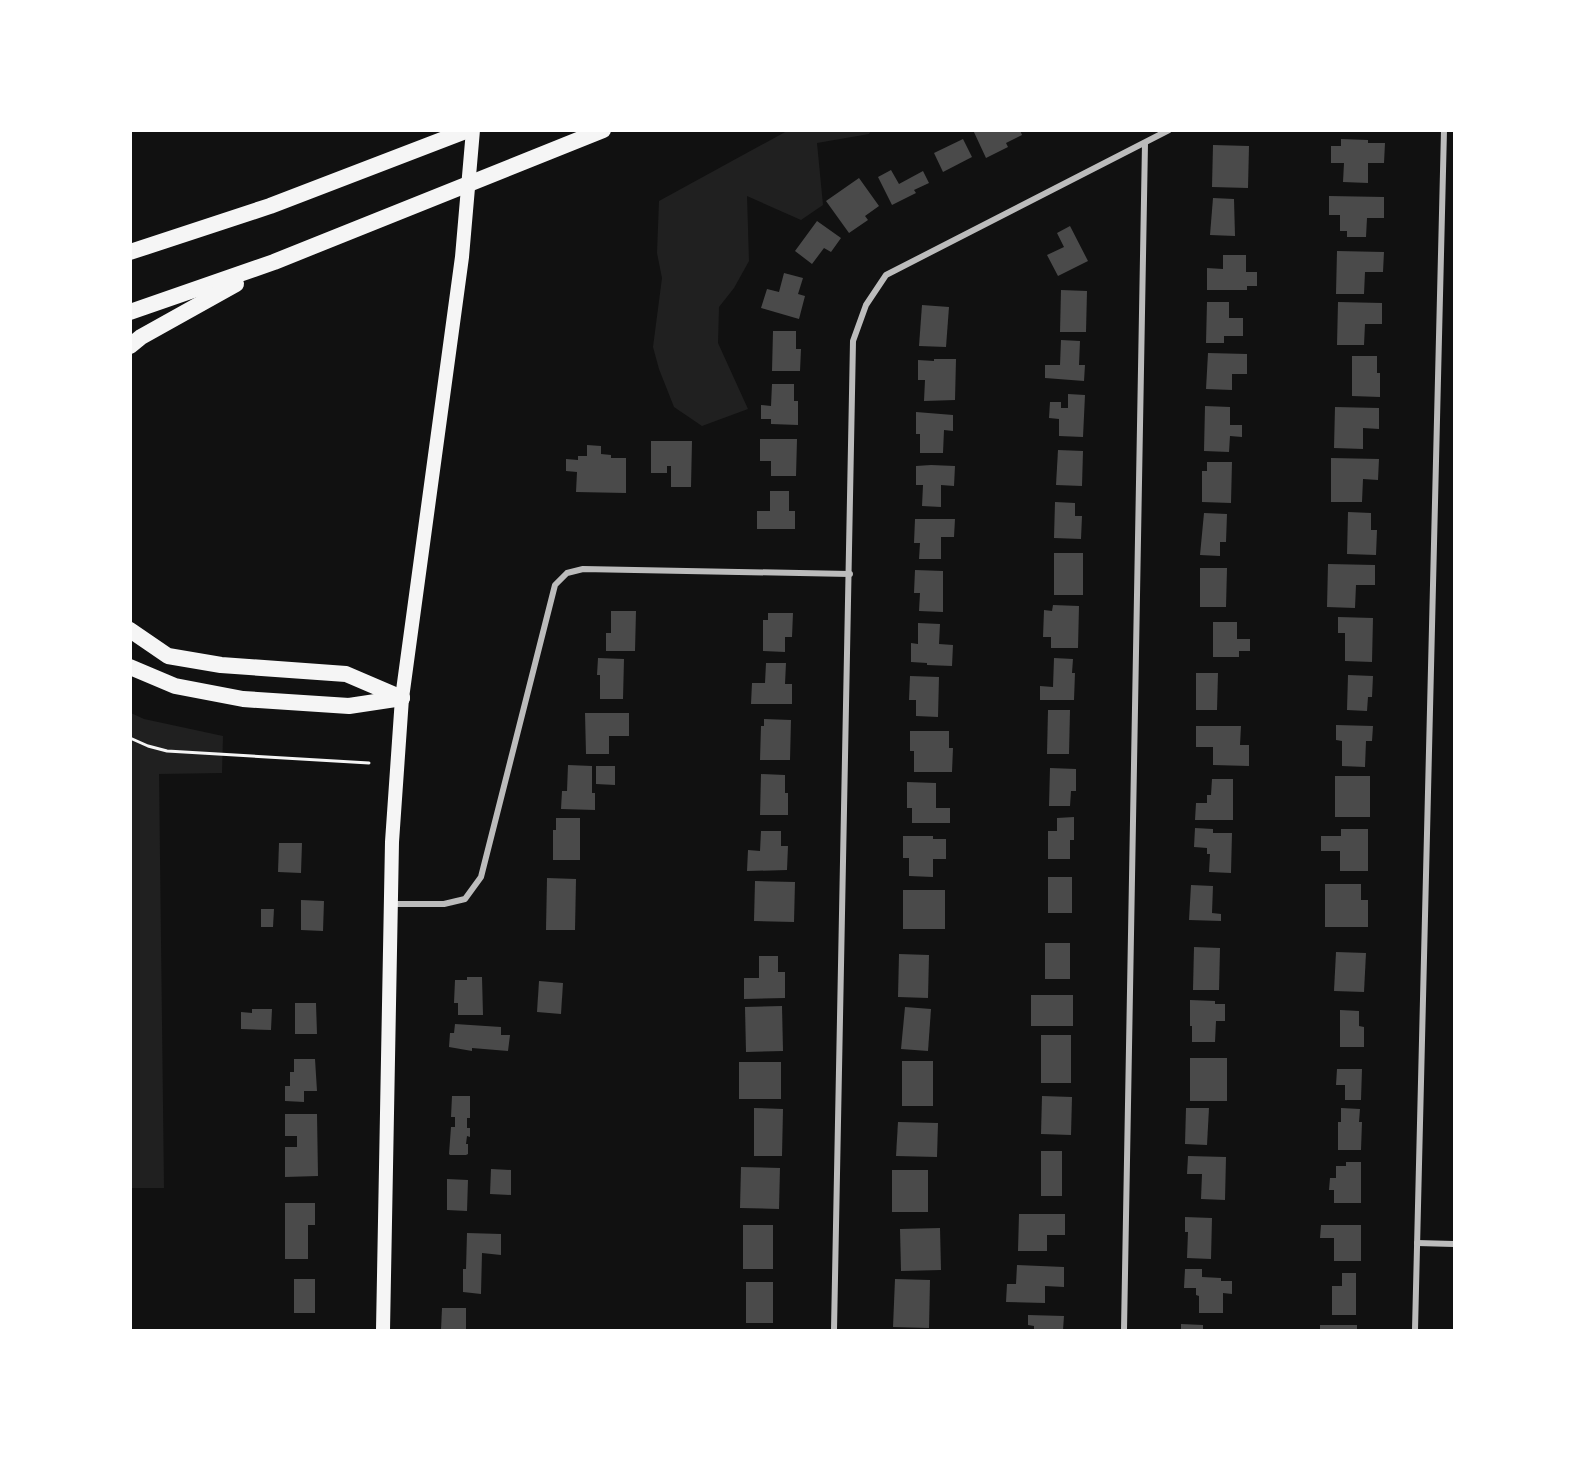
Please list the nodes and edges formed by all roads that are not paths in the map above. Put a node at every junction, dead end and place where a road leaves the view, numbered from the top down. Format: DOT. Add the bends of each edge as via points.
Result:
graph roads {
  1 [pos="468,130"];
  2 [pos="473,130"];
  3 [pos="603,130"];
  4 [pos="1169,130"];
  5 [pos="1444,130"];
  6 [pos="1145,142"];
  7 [pos="130,252"];
  8 [pos="274,262"];
  9 [pos="130,312"];
  10 [pos="130,346"];
  11 [pos="850,574"];
  12 [pos="130,630"];
  13 [pos="130,666"];
  14 [pos="402,698"];
  15 [pos="391,904"];
  16 [pos="1417,1243"];
  17 [pos="1455,1244"];
  18 [pos="383,1330"];
  19 [pos="834,1330"];
  20 [pos="1124,1330"];
  21 [pos="1415,1330"];
  1 -- 7 [label="highway" via="270,206"];
  2 -- 14 [label="main road" via="462,257"];
  3 -- 8 [label="highway"];
  4 -- 6 [label="street"];
  5 -- 16 [label="street"];
  6 -- 11 [label="street" via="886,275 866,305 853,341"];
  6 -- 20 [label="street"];
  8 -- 9 [label="highway"];
  8 -- 10 [label="highway"];
  11 -- 15 [label="street" via="583,569 567,573 555,585 481,877 465,898 444,904"];
  11 -- 19 [label="street"];
  12 -- 14 [label="highway" via="168,656 221,665 346,674"];
  13 -- 14 [label="highway" via="175,686 243,699 349,706"];
  14 -- 15 [label="main road"];
  15 -- 18 [label="main road"];
  16 -- 17 [label="street"];
  16 -- 21 [label="street"];
}
